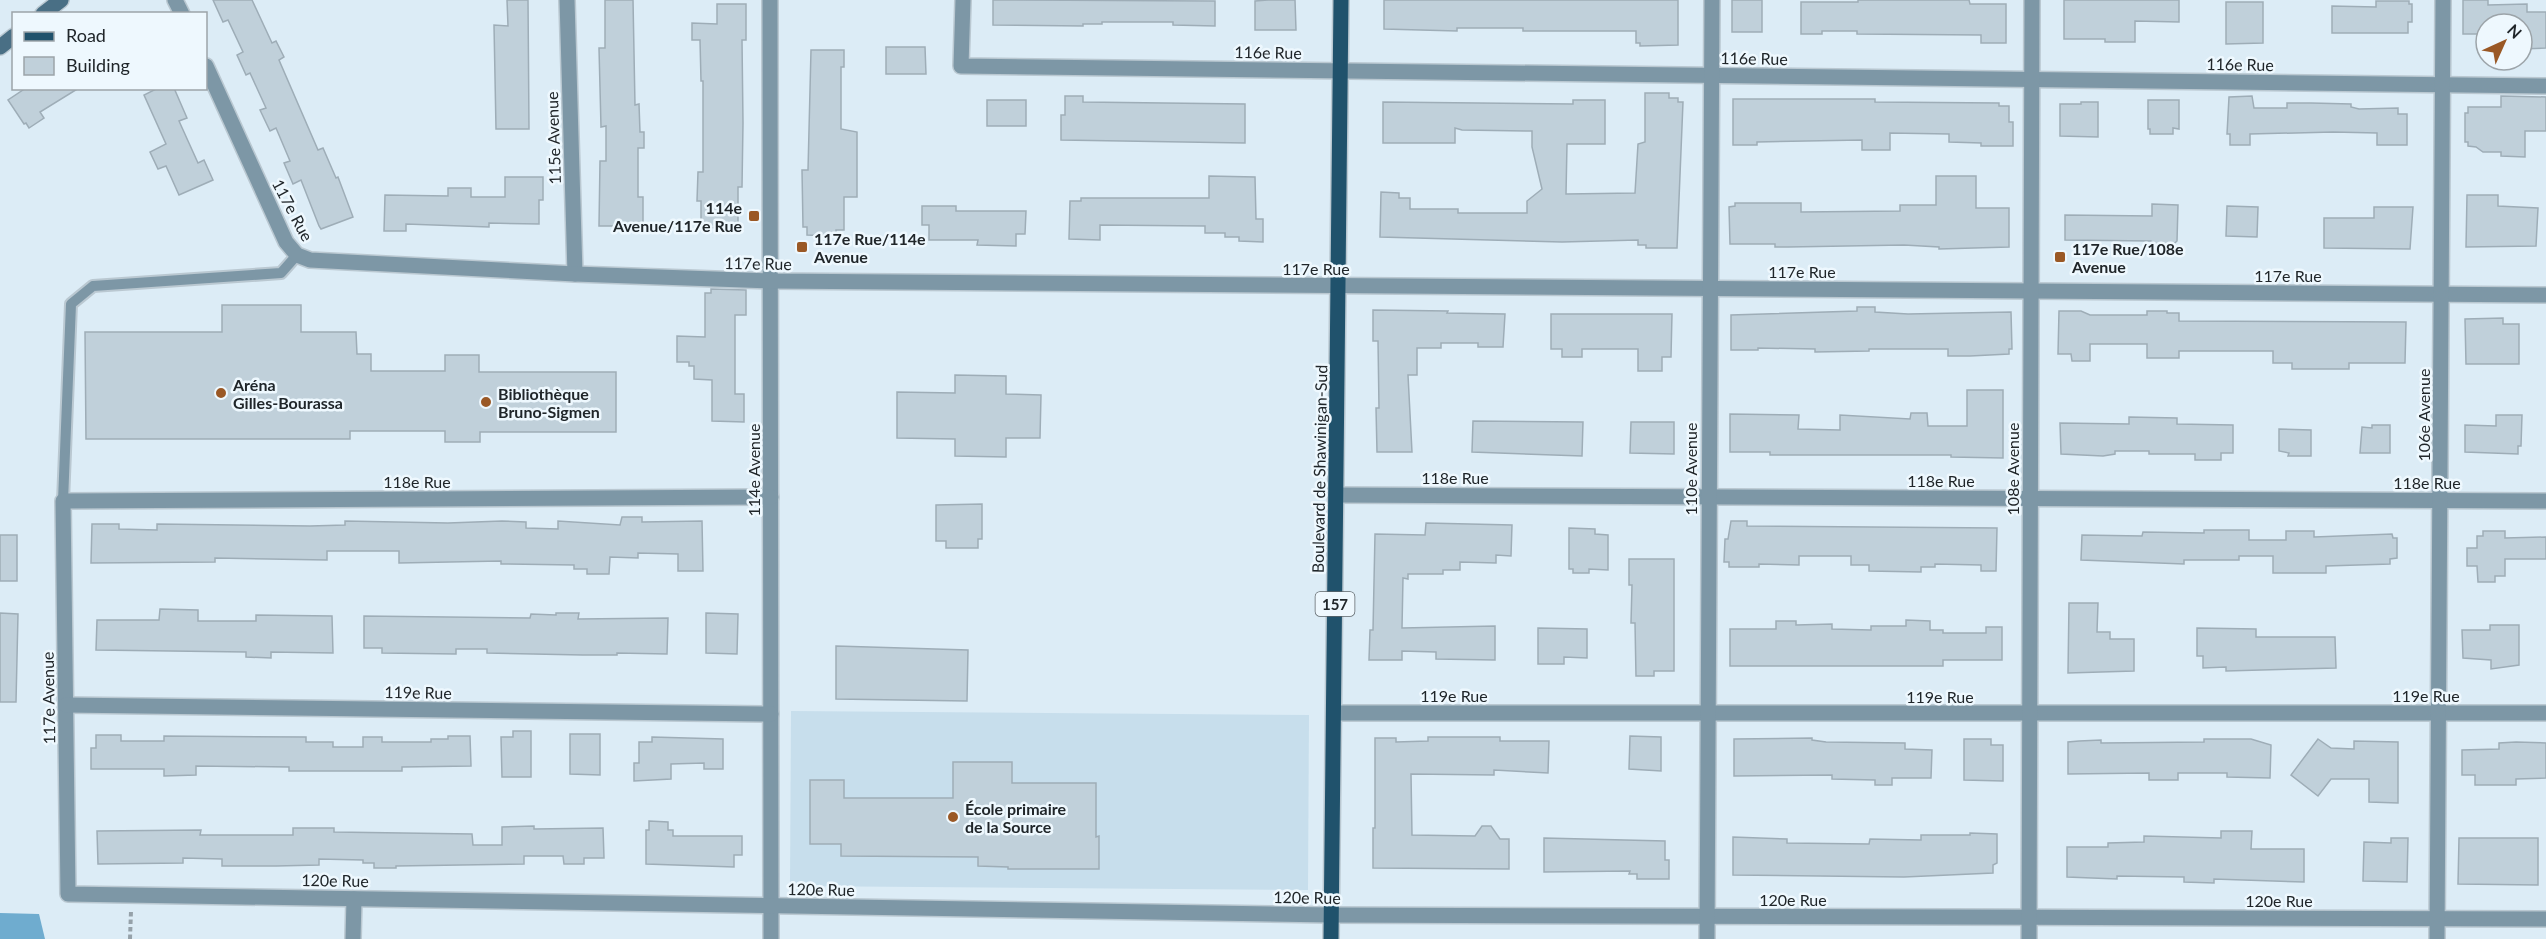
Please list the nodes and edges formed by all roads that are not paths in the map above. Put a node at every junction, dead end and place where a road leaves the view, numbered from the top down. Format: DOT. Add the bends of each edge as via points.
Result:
graph roads {
  1 [pos="61,0"];
  2 [pos="567,0"];
  3 [pos="770,0"];
  4 [pos="963,0"];
  5 [pos="1341,0"];
  6 [pos="1712,0"];
  7 [pos="2032,0"];
  8 [pos="2443,0"];
  9 [pos="46,12"];
  10 [pos="12,38"];
  11 [pos="0,47"];
  12 [pos="207,68"];
  13 [pos="1341,70"];
  14 [pos="1711,75"];
  15 [pos="2032,79"];
  16 [pos="2443,84"];
  17 [pos="2546,86"];
  18 [pos="297,255"];
  19 [pos="574,274"];
  20 [pos="771,281"];
  21 [pos="1338,286"];
  22 [pos="1710,289"];
  23 [pos="2031,291"];
  24 [pos="2441,294"];
  25 [pos="2546,295"];
  26 [pos="1336,495"];
  27 [pos="771,497"];
  28 [pos="1708,497"];
  29 [pos="2030,498"];
  30 [pos="2440,500"];
  31 [pos="63,501"];
  32 [pos="2546,501"];
  33 [pos="66,705"];
  34 [pos="1335,712"];
  35 [pos="1707,713"];
  36 [pos="2438,713"];
  37 [pos="2546,713"];
  38 [pos="771,714"];
  39 [pos="2030,714"];
  40 [pos="68,894"];
  41 [pos="354,899"];
  42 [pos="771,906"];
  43 [pos="1331,915"];
  44 [pos="1707,916"];
  45 [pos="2029,918"];
  46 [pos="2437,919"];
  47 [pos="2546,919"];
  48 [pos="353,939"];
  49 [pos="771,939"];
  50 [pos="1331,939"];
  51 [pos="1707,939"];
  52 [pos="2029,939"];
  53 [pos="2437,939"];
  1 -- 9 [label="street"];
  2 -- 19 [label="street, 115e Avenue"];
  3 -- 20 [label="street, 114e Avenue"];
  4 -- 13 [label="street, 116e Rue" via="961,66"];
  5 -- 13 [label="main road, Boulevard de Shawinigan-Sud / 157"];
  6 -- 14 [label="street, 110e Avenue"];
  7 -- 15 [label="street, 108e Avenue"];
  8 -- 16 [label="street, 106e Avenue"];
  10 -- 11 [label="street"];
  12 -- 18 [label="street, 117e Rue" via="286,242"];
  13 -- 14 [label="street, 116e Rue"];
  13 -- 21 [label="main road, Boulevard de Shawinigan-Sud / 157"];
  14 -- 15 [label="street, 116e Rue"];
  14 -- 22 [label="street, 110e Avenue"];
  15 -- 16 [label="street, 116e Rue"];
  15 -- 23 [label="street, 108e Avenue"];
  16 -- 17 [label="street, 116e Rue"];
  16 -- 24 [label="street, 106e Avenue"];
  18 -- 19 [label="street, 117e Rue" via="310,260"];
  18 -- 31 [label="lane" via="281,273 93,286 71,304"];
  19 -- 20 [label="street, 117e Rue"];
  20 -- 21 [label="street, 117e Rue"];
  20 -- 27 [label="street, 114e Avenue"];
  21 -- 22 [label="street, 117e Rue"];
  21 -- 26 [label="main road, Boulevard de Shawinigan-Sud / 157"];
  22 -- 23 [label="street, 117e Rue"];
  22 -- 28 [label="street, 110e Avenue"];
  23 -- 24 [label="street, 117e Rue"];
  23 -- 29 [label="street, 108e Avenue"];
  24 -- 25 [label="street, 117e Rue"];
  24 -- 30 [label="street, 106e Avenue"];
  26 -- 28 [label="street, 118e Rue"];
  26 -- 34 [label="main road, Boulevard de Shawinigan-Sud / 157"];
  27 -- 31 [label="street, 118e Rue"];
  27 -- 38 [label="street, 114e Avenue"];
  28 -- 29 [label="street, 118e Rue"];
  28 -- 35 [label="street, 110e Avenue"];
  29 -- 30 [label="street, 118e Rue"];
  29 -- 39 [label="street, 108e Avenue"];
  30 -- 32 [label="street, 118e Rue"];
  30 -- 36 [label="street, 106e Avenue"];
  31 -- 33 [label="street, 117e Avenue"];
  33 -- 38 [label="street, 119e Rue"];
  33 -- 40 [label="street, 117e Avenue"];
  34 -- 35 [label="street, 119e Rue"];
  34 -- 43 [label="main road, Boulevard de Shawinigan-Sud / 157"];
  35 -- 39 [label="street, 119e Rue"];
  35 -- 44 [label="street, 110e Avenue"];
  36 -- 37 [label="street, 119e Rue"];
  36 -- 39 [label="street, 119e Rue"];
  36 -- 46 [label="street, 106e Avenue"];
  38 -- 42 [label="street, 114e Avenue"];
  39 -- 45 [label="street, 108e Avenue"];
  40 -- 41 [label="street, 120e Rue"];
  41 -- 42 [label="street, 120e Rue"];
  41 -- 48 [label="street"];
  42 -- 43 [label="street, 120e Rue"];
  42 -- 49 [label="street, 114e Avenue"];
  43 -- 44 [label="street, 120e Rue"];
  43 -- 50 [label="main road, Boulevard de Shawinigan-Sud / 157"];
  44 -- 45 [label="street, 120e Rue"];
  44 -- 51 [label="street, 110e Avenue"];
  45 -- 46 [label="street, 120e Rue"];
  45 -- 52 [label="street, 108e Avenue"];
  46 -- 47 [label="street, 120e Rue"];
  46 -- 53 [label="street, 106e Avenue"];
}
